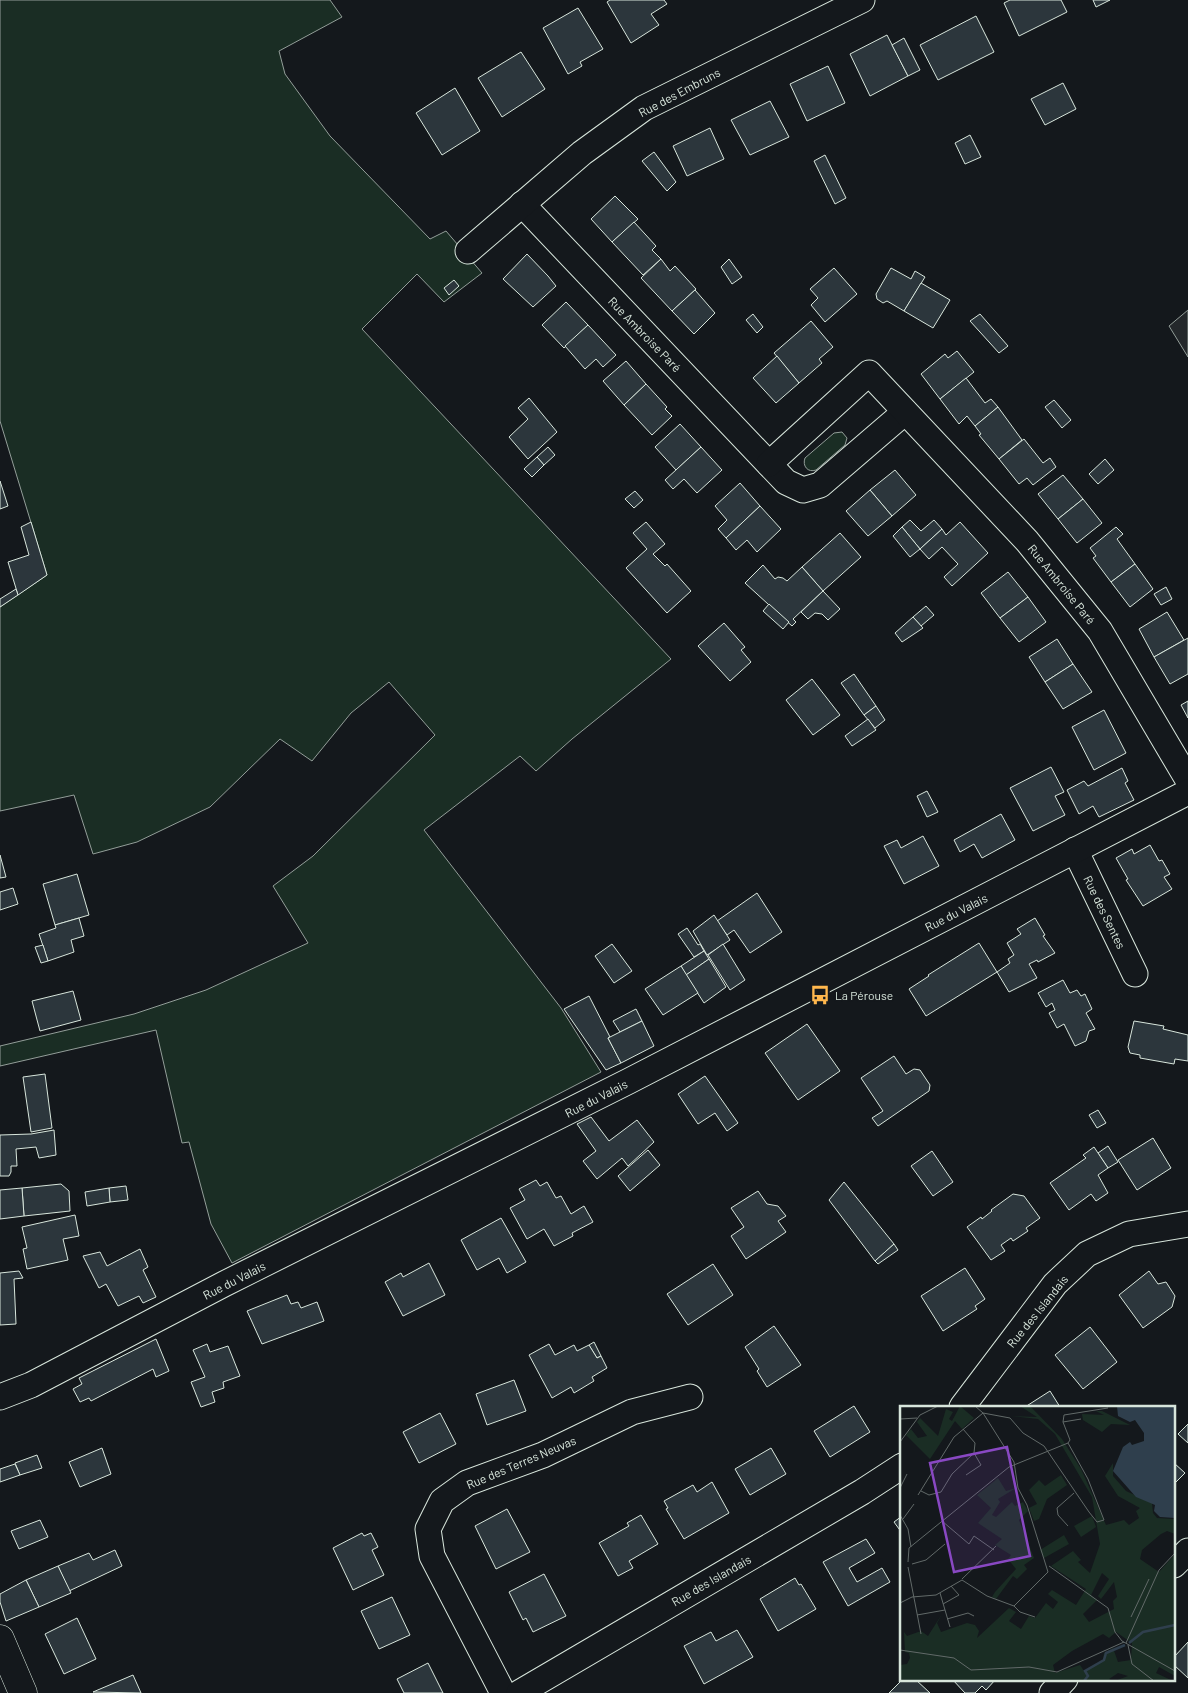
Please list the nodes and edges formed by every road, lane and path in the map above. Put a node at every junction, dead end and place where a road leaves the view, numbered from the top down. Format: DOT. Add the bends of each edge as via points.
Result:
graph roads {
  1 [pos="862,0"];
  2 [pos="522,204"];
  3 [pos="468,251"];
  4 [pos="905,412"];
  5 [pos="769,464"];
  6 [pos="1188,780"];
  7 [pos="1188,792"];
  8 [pos="1074,850"];
  9 [pos="1135,974"];
  10 [pos="1188,1224"];
  11 [pos="0,1396"];
  12 [pos="690,1397"];
  13 [pos="963,1406"];
  14 [pos="900,1467"];
  15 [pos="1188,1551"];
  16 [pos="1176,1563"];
  17 [pos="0,1639"];
  18 [pos="1064,1680"];
  19 [pos="23,1693"];
  20 [pos="503,1693"];
  21 [pos="519,1693"];
  22 [pos="1052,1693"];
  1 -- 2 [label="street, Rue des Embruns" via="644,108"];
  2 -- 3 [label="street, Rue des Embruns"];
  2 -- 5 [label="street, Rue Ambroise Paré"];
  4 -- 5 [label="street, Rue Ambroise Paré" via="820,485 803,490 786,482"];
  4 -- 5 [label="street, Rue Ambroise Paré" via="869,373"];
  4 -- 6 [label="street, Rue Ambroise Paré" via="1027,541 1100,631"];
  7 -- 8 [label="street, Rue du Valais"];
  8 -- 9 [label="street, Rue des Sentes"];
  8 -- 11 [label="street, Rue du Valais" via="620,1086 224,1284 31,1385"];
  10 -- 13 [label="street, Rue des Islandais" via="1129,1234 1087,1254 1055,1284"];
  12 -- 20 [label="street, Rue des Terres Neuvas" via="632,1412 543,1455 467,1483 442,1501 428,1529 432,1556"];
  14 -- 21 [label="street, Rue des Islandais"];
  15 -- 16 [label="street"];
  17 -- 19 [label="street"];
  18 -- 22 [label="street"];
}
